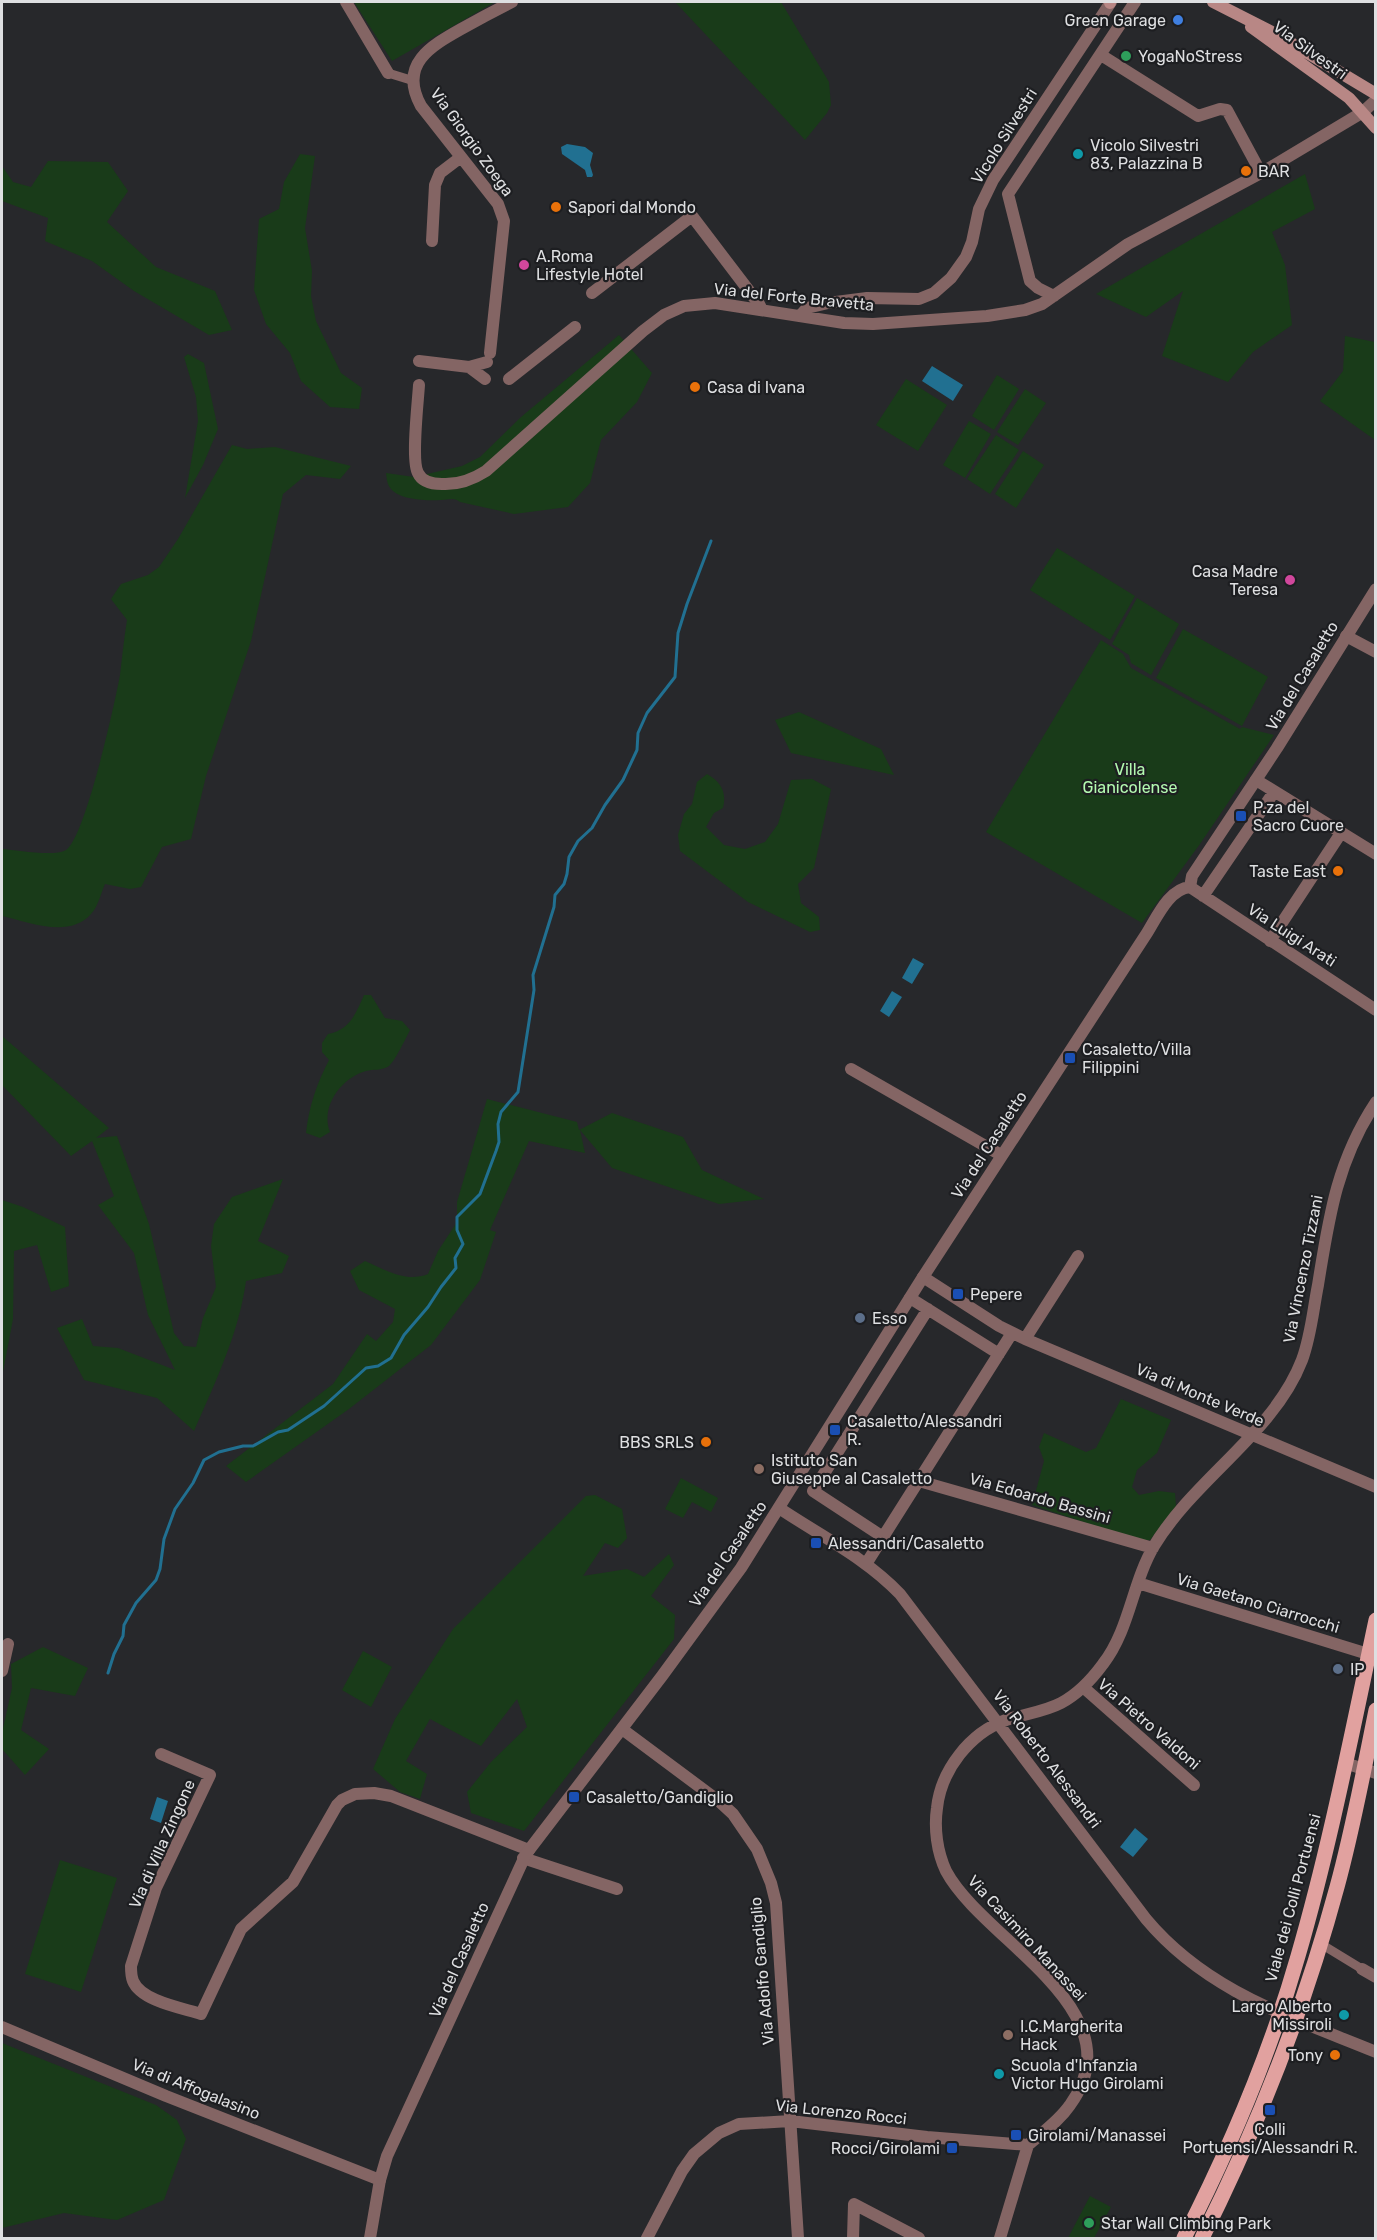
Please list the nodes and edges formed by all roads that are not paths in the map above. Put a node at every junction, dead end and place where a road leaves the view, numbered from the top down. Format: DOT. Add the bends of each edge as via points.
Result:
graph roads {
  1 [pos="345,2"];
  2 [pos="512,2"];
  3 [pos="1110,2"];
  4 [pos="1135,2"];
  5 [pos="1213,2"];
  6 [pos="1236,15"];
  7 [pos="1101,55"];
  8 [pos="388,73"];
  9 [pos="414,81"];
  10 [pos="1376,94"];
  11 [pos="1376,100"];
  12 [pos="1363,112"];
  13 [pos="1376,128"];
  14 [pos="461,157"];
  15 [pos="1261,173"];
  16 [pos="432,241"];
  17 [pos="592,293"];
  18 [pos="1054,296"];
  19 [pos="762,310"];
  20 [pos="800,316"];
  21 [pos="575,327"];
  22 [pos="419,362"];
  23 [pos="469,367"];
  24 [pos="485,379"];
  25 [pos="509,379"];
  26 [pos="419,385"];
  27 [pos="1376,589"];
  28 [pos="1346,636"];
  29 [pos="1376,651"];
  30 [pos="1256,780"];
  31 [pos="1274,792"];
  32 [pos="1341,833"];
  33 [pos="1376,854"];
  34 [pos="1190,887"];
  35 [pos="1203,896"];
  36 [pos="1270,941"];
  37 [pos="1376,1010"];
  38 [pos="851,1069"];
  39 [pos="1376,1102"];
  40 [pos="1001,1155"];
  41 [pos="1078,1256"];
  42 [pos="923,1277"];
  43 [pos="910,1298"];
  44 [pos="928,1309"];
  45 [pos="1012,1333"];
  46 [pos="1025,1339"];
  47 [pos="999,1354"];
  48 [pos="1251,1434"];
  49 [pos="919,1481"];
  50 [pos="1376,1487"];
  51 [pos="778,1508"];
  52 [pos="883,1537"];
  53 [pos="1153,1548"];
  54 [pos="867,1564"];
  55 [pos="1138,1583"];
  56 [pos="1376,1620"];
  57 [pos="9,1644"];
  58 [pos="1368,1654"];
  59 [pos="2,1671"];
  60 [pos="1083,1687"];
  61 [pos="1376,1710"];
  62 [pos="999,1723"];
  63 [pos="622,1729"];
  64 [pos="161,1754"];
  65 [pos="1345,1763"];
  66 [pos="1370,1770"];
  67 [pos="1194,1785"];
  68 [pos="526,1854"];
  69 [pos="617,1889"];
  70 [pos="1321,1944"];
  71 [pos="1362,1969"];
  72 [pos="1376,1977"];
  73 [pos="1280,2013"];
  74 [pos="1296,2019"];
  75 [pos="2,2027"];
  76 [pos="1376,2052"];
  77 [pos="790,2121"];
  78 [pos="1028,2145"];
  79 [pos="380,2180"];
  80 [pos="370,2238"];
  81 [pos="647,2238"];
  82 [pos="798,2238"];
  83 [pos="853,2238"];
  84 [pos="920,2238"];
  85 [pos="1000,2238"];
  86 [pos="1184,2238"];
  87 [pos="1202,2238"];
  1 -- 8 [label="street"];
  2 -- 9 [label="street, Via Giorgio Zoega" via="432,46 418,62"];
  3 -- 20 [label="street, Vicolo Silvestri" via="993,180 979,209 966,257 948,281 923,298 828,303 807,308"];
  4 -- 7 [label="street, Vicolo Silvestri"];
  5 -- 6 [label="main road, Via Silvestri"];
  6 -- 10 [label="main road, Via Silvestri" via="1276,34"];
  6 -- 12 [label="main road, Via Silvestri"];
  7 -- 15 [label="street" via="1198,116 1227,110"];
  7 -- 18 [label="street, Vicolo Silvestri" via="1016,179 1008,197 1030,280"];
  8 -- 9 [label="street"];
  9 -- 14 [label="street, Via Giorgio Zoega" via="421,106"];
  11 -- 12 [label="street, Via del Forte Bravetta"];
  12 -- 13 [label="main road, Via Silvestri"];
  12 -- 15 [label="street, Via del Forte Bravetta"];
  14 -- 16 [label="street" via="440,173 436,181"];
  14 -- 23 [label="street, Via Giorgio Zoega" via="498,204 504,221 489,358"];
  15 -- 18 [label="street, Via del Forte Bravetta" via="1128,244"];
  17 -- 19 [label="street" via="692,216"];
  18 -- 20 [label="street, Via del Forte Bravetta" via="1025,310 956,319 866,324"];
  19 -- 20 [label="street, Via del Forte Bravetta"];
  19 -- 26 [label="street, Via del Forte Bravetta" via="714,303 674,310 643,331 486,471 463,483 428,482 418,475"];
  21 -- 25 [label="street"];
  22 -- 23 [label="street"];
  23 -- 24 [label="street"];
  27 -- 28 [label="street, Via del Casaletto"];
  28 -- 29 [label="street"];
  28 -- 30 [label="street, Via del Casaletto"];
  30 -- 31 [label="street"];
  30 -- 34 [label="street, Via del Casaletto" via="1192,876"];
  31 -- 32 [label="street"];
  31 -- 35 [label="street"];
  32 -- 33 [label="street"];
  32 -- 36 [label="street"];
  34 -- 35 [label="street, Via Luigi Arati"];
  34 -- 40 [label="street, Via del Casaletto" via="1181,889 1167,902"];
  35 -- 36 [label="street, Via Luigi Arati"];
  36 -- 37 [label="street, Via Luigi Arati"];
  38 -- 40 [label="street"];
  39 -- 48 [label="street, Via Vincenzo Tizzani" via="1349,1151 1334,1192 1302,1360 1284,1396"];
  40 -- 42 [label="street, Via del Casaletto"];
  41 -- 46 [label="street"];
  42 -- 43 [label="street, Via del Casaletto"];
  42 -- 45 [label="street, Via di Monte Verde"];
  43 -- 44 [label="street"];
  43 -- 51 [label="street, Via del Casaletto"];
  44 -- 47 [label="street"];
  44 -- 52 [label="street" via="813,1491"];
  45 -- 46 [label="street, Via di Monte Verde"];
  45 -- 47 [label="street"];
  46 -- 48 [label="street, Via di Monte Verde"];
  47 -- 49 [label="street"];
  48 -- 50 [label="street, Via di Monte Verde"];
  48 -- 53 [label="street, Via Vincenzo Tizzani" via="1191,1496"];
  49 -- 52 [label="street"];
  49 -- 53 [label="street, Via Edoardo Bassini"];
  51 -- 54 [label="street, Via Roberto Alessandri"];
  51 -- 63 [label="street, Via del Casaletto" via="736,1575"];
  52 -- 54 [label="street"];
  53 -- 55 [label="street, Via Vincenzo Tizzani"];
  54 -- 62 [label="street, Via Roberto Alessandri" via="900,1594"];
  55 -- 58 [label="street, Via Gaetano Ciarrocchi"];
  55 -- 60 [label="street, Via Casimiro Manassei" via="1111,1653"];
  56 -- 58 [label="main road, Viale dei Colli Portuensi"];
  57 -- 59 [label="street"];
  58 -- 65 [label="main road, Viale dei Colli Portuensi"];
  60 -- 62 [label="street, Via Casimiro Manassei" via="1055,1706"];
  60 -- 67 [label="street, Via Pietro Valdoni"];
  61 -- 66 [label="main road"];
  62 -- 73 [label="street, Via Roberto Alessandri" via="1161,1937 1226,1987"];
  62 -- 78 [label="street, Via Casimiro Manassei" via="973,1740 956,1760 940,1794 936,1827 941,1860 955,1885 1060,1994 1076,2013 1082,2028 1087,2064 1080,2091"];
  63 -- 68 [label="street, Via del Casaletto"];
  63 -- 77 [label="street, Via Adolfo Gandiglio" via="728,1808 751,1838 765,1867 776,1903"];
  64 -- 68 [label="street, Via di Villa Zingone" via="210,1775 156,1888 131,1966 132,1979 152,1998 201,2014 241,1929 293,1881 337,1805 348,1796 391,1796"];
  65 -- 66 [label="street"];
  65 -- 73 [label="main road, Viale dei Colli Portuensi" via="1319,1881"];
  66 -- 70 [label="main road"];
  68 -- 69 [label="street"];
  68 -- 79 [label="street, Via del Casaletto" via="394,2140"];
  70 -- 71 [label="street"];
  70 -- 74 [label="main road"];
  71 -- 72 [label="street"];
  73 -- 74 [label="street, Via Roberto Alessandri"];
  73 -- 86 [label="main road, Viale dei Colli Portuensi" via="1240,2119"];
  74 -- 76 [label="street, Via Roberto Alessandri"];
  74 -- 87 [label="main road" via="1248,2141"];
  75 -- 79 [label="street, Via di Affogalasino"];
  77 -- 78 [label="street, Via Lorenzo Rocci"];
  77 -- 81 [label="street, Via Lorenzo Rocci" via="739,2124 710,2140 682,2171"];
  77 -- 82 [label="street, Via Adolfo Gandiglio"];
  78 -- 85 [label="street"];
  79 -- 80 [label="street, Via del Casaletto"];
  83 -- 84 [label="street" via="854,2204"];
}
